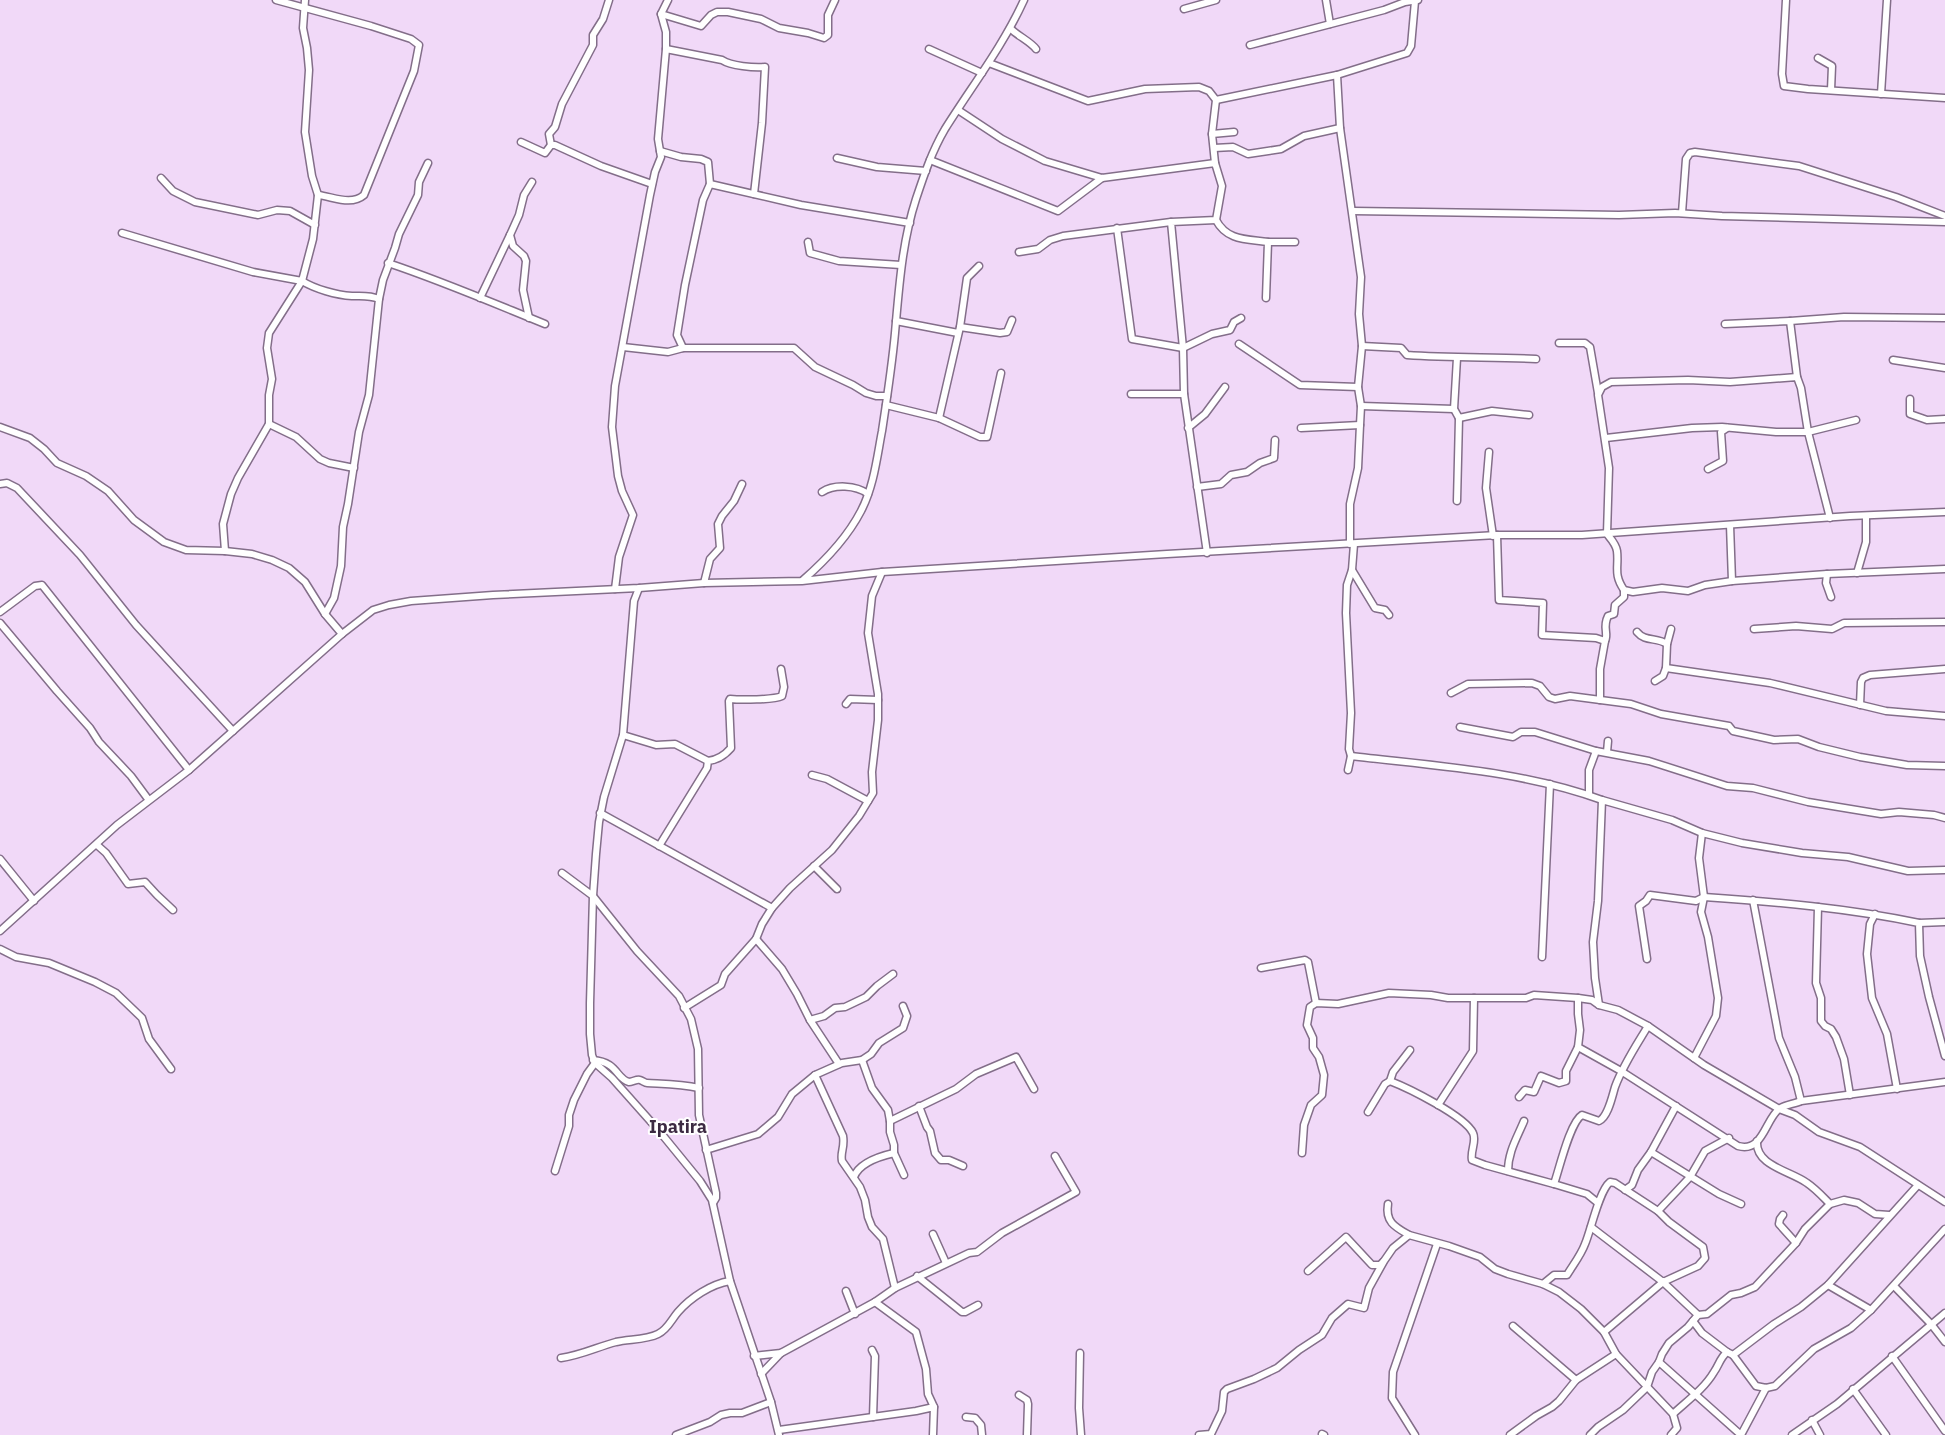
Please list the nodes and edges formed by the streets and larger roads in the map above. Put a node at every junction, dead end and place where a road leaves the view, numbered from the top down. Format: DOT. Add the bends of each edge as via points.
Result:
graph roads {
  1 [pos="276,0"];
  2 [pos="305,0"];
  3 [pos="609,0"];
  4 [pos="668,0"];
  5 [pos="835,0"];
  6 [pos="1024,0"];
  7 [pos="1216,0"];
  8 [pos="1326,0"];
  9 [pos="1417,0"];
  10 [pos="1786,0"];
  11 [pos="1887,0"];
  12 [pos="304,9"];
  13 [pos="1184,9"];
  14 [pos="661,14"];
  15 [pos="1330,24"];
  16 [pos="1011,29"];
  17 [pos="1250,45"];
  18 [pos="929,48"];
  19 [pos="666,49"];
  20 [pos="1036,49"];
  21 [pos="1818,58"];
  22 [pos="989,63"];
  23 [pos="982,74"];
  24 [pos="1337,75"];
  25 [pos="1831,90"];
  26 [pos="1881,94"];
  27 [pos="1945,98"];
  28 [pos="1216,100"];
  29 [pos="958,110"];
  30 [pos="1340,128"];
  31 [pos="1234,132"];
  32 [pos="1212,134"];
  33 [pos="521,142"];
  34 [pos="551,145"];
  35 [pos="1214,148"];
  36 [pos="660,151"];
  37 [pos="837,158"];
  38 [pos="930,160"];
  39 [pos="428,163"];
  40 [pos="1215,163"];
  41 [pos="926,171"];
  42 [pos="161,178"];
  43 [pos="1102,178"];
  44 [pos="532,182"];
  45 [pos="652,184"];
  46 [pos="710,184"];
  47 [pos="754,194"];
  48 [pos="318,195"];
  49 [pos="1352,211"];
  50 [pos="1682,213"];
  51 [pos="1945,216"];
  52 [pos="1216,220"];
  53 [pos="1171,222"];
  54 [pos="1945,222"];
  55 [pos="910,223"];
  56 [pos="315,225"];
  57 [pos="1116,228"];
  58 [pos="122,233"];
  59 [pos="510,235"];
  60 [pos="808,242"];
  61 [pos="1268,242"];
  62 [pos="1295,242"];
  63 [pos="1019,252"];
  64 [pos="388,263"];
  65 [pos="902,265"];
  66 [pos="979,266"];
  67 [pos="302,281"];
  68 [pos="480,298"];
  69 [pos="1266,298"];
  70 [pos="379,299"];
  71 [pos="529,318"];
  72 [pos="1240,318"];
  73 [pos="1945,318"];
  74 [pos="1012,320"];
  75 [pos="896,321"];
  76 [pos="1790,321"];
  77 [pos="545,324"];
  78 [pos="1725,324"];
  79 [pos="959,330"];
  80 [pos="1559,343"];
  81 [pos="1239,344"];
  82 [pos="1362,346"];
  83 [pos="623,347"];
  84 [pos="683,348"];
  85 [pos="1183,348"];
  86 [pos="1457,358"];
  87 [pos="1536,358"];
  88 [pos="1893,360"];
  89 [pos="1945,368"];
  90 [pos="1002,373"];
  91 [pos="1797,377"];
  92 [pos="1358,386"];
  93 [pos="1225,387"];
  94 [pos="1131,394"];
  95 [pos="1184,394"];
  96 [pos="1598,394"];
  97 [pos="887,396"];
  98 [pos="1910,399"];
  99 [pos="886,405"];
  100 [pos="1361,406"];
  101 [pos="1454,409"];
  102 [pos="1530,414"];
  103 [pos="939,418"];
  104 [pos="1459,418"];
  105 [pos="1945,419"];
  106 [pos="1856,420"];
  107 [pos="268,424"];
  108 [pos="1360,425"];
  109 [pos="0,427"];
  110 [pos="1188,428"];
  111 [pos="1302,428"];
  112 [pos="1727,428"];
  113 [pos="1808,432"];
  114 [pos="1606,438"];
  115 [pos="1276,440"];
  116 [pos="1490,452"];
  117 [pos="354,468"];
  118 [pos="1708,469"];
  119 [pos="0,484"];
  120 [pos="742,484"];
  121 [pos="1197,487"];
  122 [pos="822,492"];
  123 [pos="868,494"];
  124 [pos="1456,501"];
  125 [pos="1945,512"];
  126 [pos="1866,516"];
  127 [pos="1830,518"];
  128 [pos="1730,525"];
  129 [pos="1607,534"];
  130 [pos="1495,536"];
  131 [pos="1352,544"];
  132 [pos="225,551"];
  133 [pos="1207,553"];
  134 [pos="1945,569"];
  135 [pos="1352,570"];
  136 [pos="882,572"];
  137 [pos="1857,573"];
  138 [pos="1827,574"];
  139 [pos="802,581"];
  140 [pos="1732,581"];
  141 [pos="704,583"];
  142 [pos="628,588"];
  143 [pos="639,588"];
  144 [pos="615,589"];
  145 [pos="1624,590"];
  146 [pos="1831,597"];
  147 [pos="634,601"];
  148 [pos="0,612"];
  149 [pos="325,614"];
  150 [pos="1389,614"];
  151 [pos="1945,622"];
  152 [pos="0,623"];
  153 [pos="1671,629"];
  154 [pos="1754,629"];
  155 [pos="1637,632"];
  156 [pos="342,634"];
  157 [pos="1605,641"];
  158 [pos="1668,644"];
  159 [pos="1666,668"];
  160 [pos="1945,669"];
  161 [pos="781,670"];
  162 [pos="1655,681"];
  163 [pos="1450,693"];
  164 [pos="878,700"];
  165 [pos="1600,700"];
  166 [pos="846,704"];
  167 [pos="1860,705"];
  168 [pos="1945,716"];
  169 [pos="1460,727"];
  170 [pos="233,731"];
  171 [pos="623,735"];
  172 [pos="1608,740"];
  173 [pos="1596,751"];
  174 [pos="1607,752"];
  175 [pos="1351,756"];
  176 [pos="708,761"];
  177 [pos="1945,766"];
  178 [pos="189,770"];
  179 [pos="1348,770"];
  180 [pos="812,775"];
  181 [pos="1550,784"];
  182 [pos="1589,795"];
  183 [pos="148,799"];
  184 [pos="1602,800"];
  185 [pos="868,801"];
  186 [pos="600,813"];
  187 [pos="1945,818"];
  188 [pos="1702,833"];
  189 [pos="97,845"];
  190 [pos="659,846"];
  191 [pos="0,858"];
  192 [pos="814,866"];
  193 [pos="1945,870"];
  194 [pos="562,873"];
  195 [pos="837,889"];
  196 [pos="593,896"];
  197 [pos="1704,897"];
  198 [pos="1753,900"];
  199 [pos="34,901"];
  200 [pos="1818,907"];
  201 [pos="772,908"];
  202 [pos="173,910"];
  203 [pos="1875,914"];
  204 [pos="1945,922"];
  205 [pos="1919,923"];
  206 [pos="0,931"];
  207 [pos="756,939"];
  208 [pos="0,949"];
  209 [pos="1542,957"];
  210 [pos="1647,959"];
  211 [pos="1261,968"];
  212 [pos="893,974"];
  213 [pos="1474,998"];
  214 [pos="1578,998"];
  215 [pos="1316,1003"];
  216 [pos="1599,1005"];
  217 [pos="903,1006"];
  218 [pos="684,1008"];
  219 [pos="810,1020"];
  220 [pos="1648,1026"];
  221 [pos="1578,1047"];
  222 [pos="1410,1050"];
  223 [pos="1945,1056"];
  224 [pos="1694,1058"];
  225 [pos="862,1060"];
  226 [pos="594,1061"];
  227 [pos="839,1064"];
  228 [pos="171,1069"];
  229 [pos="1621,1071"];
  230 [pos="815,1075"];
  231 [pos="1390,1081"];
  232 [pos="1945,1082"];
  233 [pos="698,1088"];
  234 [pos="1034,1089"];
  235 [pos="1897,1089"];
  236 [pos="1850,1095"];
  237 [pos="1518,1097"];
  238 [pos="1800,1101"];
  239 [pos="1438,1105"];
  240 [pos="919,1106"];
  241 [pos="1676,1106"];
  242 [pos="1779,1109"];
  243 [pos="1368,1112"];
  244 [pos="890,1121"];
  245 [pos="1524,1121"];
  246 [pos="1729,1138"];
  247 [pos="1757,1141"];
  248 [pos="706,1150"];
  249 [pos="1651,1152"];
  250 [pos="894,1153"];
  251 [pos="1302,1153"];
  252 [pos="1055,1156"];
  253 [pos="963,1166"];
  254 [pos="555,1171"];
  255 [pos="1508,1171"];
  256 [pos="904,1175"];
  257 [pos="854,1177"];
  258 [pos="1690,1177"];
  259 [pos="1554,1184"];
  260 [pos="1918,1185"];
  261 [pos="1625,1190"];
  262 [pos="714,1200"];
  263 [pos="1945,1202"];
  264 [pos="1598,1203"];
  265 [pos="1388,1204"];
  266 [pos="1741,1204"];
  267 [pos="1830,1204"];
  268 [pos="1658,1211"];
  269 [pos="1783,1215"];
  270 [pos="1889,1215"];
  271 [pos="1591,1227"];
  272 [pos="1945,1229"];
  273 [pos="933,1234"];
  274 [pos="1409,1235"];
  275 [pos="1796,1242"];
  276 [pos="1437,1244"];
  277 [pos="1384,1261"];
  278 [pos="946,1263"];
  279 [pos="1308,1271"];
  280 [pos="917,1276"];
  281 [pos="730,1281"];
  282 [pos="1664,1282"];
  283 [pos="1543,1284"];
  284 [pos="1828,1285"];
  285 [pos="1894,1286"];
  286 [pos="894,1288"];
  287 [pos="846,1291"];
  288 [pos="875,1302"];
  289 [pos="978,1304"];
  290 [pos="1871,1310"];
  291 [pos="1945,1313"];
  292 [pos="855,1314"];
  293 [pos="1698,1315"];
  294 [pos="1693,1321"];
  295 [pos="1931,1324"];
  296 [pos="1513,1326"];
  297 [pos="1604,1332"];
  298 [pos="1945,1342"];
  299 [pos="872,1350"];
  300 [pos="781,1353"];
  301 [pos="1080,1353"];
  302 [pos="1730,1353"];
  303 [pos="1616,1354"];
  304 [pos="754,1356"];
  305 [pos="1892,1356"];
  306 [pos="561,1358"];
  307 [pos="1659,1362"];
  308 [pos="1652,1372"];
  309 [pos="761,1374"];
  310 [pos="1576,1380"];
  311 [pos="1641,1380"];
  312 [pos="1648,1387"];
  313 [pos="1766,1388"];
  314 [pos="1853,1389"];
  315 [pos="1695,1395"];
  316 [pos="1019,1396"];
  317 [pos="771,1402"];
  318 [pos="934,1407"];
  319 [pos="1672,1414"];
  320 [pos="873,1417"];
  321 [pos="966,1417"];
  322 [pos="1812,1420"];
  323 [pos="1945,1431"];
  324 [pos="779,1433"];
  325 [pos="676,1435"];
  326 [pos="933,1435"];
  327 [pos="982,1435"];
  328 [pos="1027,1435"];
  329 [pos="1081,1435"];
  330 [pos="1199,1435"];
  331 [pos="1211,1435"];
  332 [pos="1415,1435"];
  333 [pos="1510,1435"];
  334 [pos="1590,1435"];
  335 [pos="1671,1435"];
  336 [pos="1741,1435"];
  337 [pos="1792,1435"];
  338 [pos="1820,1435"];
  339 [pos="1886,1435"];
  1 -- 12 [label="street"];
  2 -- 12 [label="street"];
  3 -- 34 [label="street" via="593,35 593,45 549,134"];
  4 -- 14 [label="street"];
  5 -- 14 [label="street" via="828,15 828,35 824,38 779,28 761,18 728,12 711,15 701,26"];
  6 -- 16 [label="street"];
  7 -- 13 [label="street"];
  8 -- 15 [label="street"];
  9 -- 15 [label="street"];
  9 -- 24 [label="street" via="1408,53"];
  10 -- 25 [label="street" via="1784,86"];
  11 -- 26 [label="street"];
  12 -- 48 [label="street" via="302,28 309,70 305,132"];
  12 -- 48 [label="street" via="411,39 419,45 414,71 364,195 350,202"];
  14 -- 19 [label="street"];
  15 -- 17 [label="street"];
  16 -- 20 [label="street"];
  16 -- 22 [label="street"];
  18 -- 23 [label="street"];
  19 -- 36 [label="street" via="658,139"];
  19 -- 47 [label="street" via="698,54 729,64 765,68"];
  21 -- 25 [label="street" via="1832,66"];
  22 -- 23 [label="street"];
  22 -- 28 [label="street" via="1088,101 1145,89 1199,87 1209,91"];
  23 -- 29 [label="street"];
  24 -- 28 [label="street"];
  24 -- 30 [label="street"];
  25 -- 26 [label="street"];
  26 -- 27 [label="street"];
  28 -- 32 [label="street"];
  29 -- 38 [label="street"];
  29 -- 43 [label="street" via="1002,139 1045,160"];
  30 -- 35 [label="street" via="1304,136 1281,149 1248,154 1233,147"];
  30 -- 49 [label="street"];
  31 -- 32 [label="street"];
  32 -- 35 [label="street"];
  33 -- 34 [label="street" via="545,153"];
  34 -- 45 [label="street"];
  35 -- 40 [label="street"];
  36 -- 45 [label="street"];
  36 -- 46 [label="street" via="708,162"];
  37 -- 41 [label="street" via="877,167"];
  38 -- 41 [label="street"];
  38 -- 43 [label="street" via="1058,211"];
  39 -- 64 [label="street" via="418,182 418,195 398,234 396,248"];
  40 -- 43 [label="street"];
  40 -- 52 [label="street" via="1222,186"];
  41 -- 55 [label="street"];
  42 -- 56 [label="street" via="173,191 195,202 258,215 277,210 290,211"];
  44 -- 59 [label="street"];
  45 -- 83 [label="street"];
  46 -- 47 [label="street"];
  46 -- 84 [label="street" via="703,200 685,286 677,335"];
  47 -- 55 [label="street"];
  48 -- 56 [label="street"];
  49 -- 50 [label="street"];
  49 -- 82 [label="street" via="1361,277 1359,314"];
  50 -- 51 [label="street" via="1686,158 1695,152 1799,166"];
  50 -- 54 [label="street"];
  52 -- 53 [label="street"];
  52 -- 61 [label="street" via="1221,229 1233,237"];
  53 -- 57 [label="street"];
  53 -- 85 [label="street"];
  55 -- 65 [label="street"];
  56 -- 67 [label="street"];
  57 -- 63 [label="street" via="1063,236 1038,249"];
  57 -- 85 [label="street" via="1132,339"];
  58 -- 67 [label="street" via="253,272"];
  59 -- 68 [label="street"];
  59 -- 71 [label="street" via="513,246 526,261 523,290"];
  60 -- 65 [label="street" via="810,253 839,261"];
  61 -- 62 [label="street"];
  61 -- 69 [label="street"];
  64 -- 68 [label="street" via="438,279"];
  64 -- 70 [label="street"];
  65 -- 75 [label="street"];
  66 -- 79 [label="street" via="967,278"];
  67 -- 70 [label="street" via="350,296"];
  67 -- 107 [label="street" via="270,334 266,348 272,379"];
  68 -- 71 [label="street"];
  70 -- 117 [label="street" via="372,371"];
  71 -- 77 [label="street"];
  72 -- 85 [label="street" via="1230,330 1212,334"];
  73 -- 76 [label="street" via="1844,317"];
  74 -- 79 [label="street" via="1007,332"];
  75 -- 79 [label="street"];
  75 -- 97 [label="street"];
  76 -- 78 [label="street"];
  76 -- 91 [label="street"];
  79 -- 103 [label="street"];
  80 -- 96 [label="street" via="1585,343 1590,347"];
  81 -- 92 [label="street" via="1300,385"];
  82 -- 86 [label="street" via="1401,348 1407,355"];
  82 -- 92 [label="street"];
  83 -- 84 [label="street" via="668,352"];
  83 -- 144 [label="street" via="612,427 618,476 633,515 619,557"];
  84 -- 97 [label="street" via="794,348 814,367 866,393"];
  85 -- 95 [label="street"];
  86 -- 87 [label="street"];
  86 -- 101 [label="street"];
  88 -- 89 [label="street"];
  90 -- 103 [label="street" via="987,437 980,437"];
  91 -- 96 [label="street" via="1730,382 1611,382"];
  91 -- 113 [label="street"];
  92 -- 100 [label="street"];
  93 -- 110 [label="street" via="1205,414"];
  94 -- 95 [label="street"];
  95 -- 110 [label="street"];
  96 -- 114 [label="street"];
  97 -- 99 [label="street"];
  98 -- 105 [label="street" via="1910,414 1927,420"];
  99 -- 103 [label="street"];
  99 -- 123 [label="street"];
  100 -- 101 [label="street"];
  100 -- 108 [label="street"];
  101 -- 104 [label="street"];
  102 -- 104 [label="street" via="1492,411"];
  104 -- 124 [label="street"];
  106 -- 113 [label="street"];
  107 -- 117 [label="street" via="296,436 320,459"];
  107 -- 132 [label="street" via="231,494 223,524"];
  108 -- 111 [label="street"];
  108 -- 131 [label="street" via="1358,468 1350,504"];
  109 -- 132 [label="street" via="30,438 57,463 86,476 108,491 134,520 164,542 186,550"];
  110 -- 121 [label="street"];
  112 -- 113 [label="street"];
  112 -- 114 [label="street" via="1692,428"];
  112 -- 118 [label="street" via="1721,432 1723,461"];
  113 -- 127 [label="street"];
  114 -- 129 [label="street" via="1609,468"];
  115 -- 121 [label="street" via="1274,458 1247,472 1231,475 1221,484"];
  116 -- 130 [label="street" via="1486,488"];
  117 -- 149 [label="street" via="343,527 342,566 334,598"];
  119 -- 170 [label="street" via="7,483 17,488 80,555 136,624"];
  120 -- 141 [label="street" via="718,524 720,548 710,559"];
  121 -- 133 [label="street"];
  122 -- 123 [label="street" via="844,488"];
  123 -- 139 [label="street" via="861,511 836,547"];
  125 -- 126 [label="street"];
  126 -- 127 [label="street"];
  126 -- 137 [label="street" via="1866,542"];
  127 -- 128 [label="street"];
  128 -- 129 [label="street"];
  128 -- 140 [label="street"];
  129 -- 130 [label="street"];
  129 -- 145 [label="street" via="1617,551 1618,581"];
  130 -- 131 [label="street"];
  130 -- 157 [label="street" via="1499,600 1543,603 1542,635"];
  131 -- 133 [label="street"];
  131 -- 135 [label="street"];
  132 -- 149 [label="street" via="252,554 289,568 305,582"];
  133 -- 136 [label="street"];
  134 -- 137 [label="street"];
  135 -- 150 [label="street" via="1375,608"];
  135 -- 175 [label="street" via="1347,586 1346,613"];
  136 -- 139 [label="street"];
  136 -- 164 [label="street" via="872,596 868,633"];
  137 -- 138 [label="street"];
  138 -- 140 [label="street"];
  138 -- 146 [label="street" via="1826,583"];
  139 -- 141 [label="street"];
  140 -- 145 [label="street" via="1688,590"];
  141 -- 143 [label="street"];
  142 -- 143 [label="street"];
  142 -- 144 [label="street"];
  142 -- 147 [label="street"];
  143 -- 147 [label="street"];
  144 -- 156 [label="street" via="411,601 373,610"];
  145 -- 157 [label="street" via="1624,597 1604,625"];
  147 -- 171 [label="street"];
  148 -- 178 [label="street" via="42,584"];
  149 -- 156 [label="street"];
  151 -- 154 [label="street" via="1844,623 1832,629 1796,626"];
  152 -- 183 [label="street"];
  153 -- 158 [label="street"];
  155 -- 158 [label="street" via="1648,639 1659,639"];
  156 -- 170 [label="street"];
  157 -- 165 [label="street" via="1600,669"];
  158 -- 159 [label="street"];
  159 -- 162 [label="street" via="1663,676"];
  159 -- 167 [label="street" via="1770,684"];
  160 -- 167 [label="street" via="1870,675 1861,682"];
  161 -- 176 [label="street" via="782,696 776,699 730,699 731,748"];
  163 -- 165 [label="street" via="1468,684 1532,684 1540,686 1555,699 1570,696"];
  164 -- 166 [label="street" via="850,699"];
  164 -- 185 [label="street" via="873,793"];
  165 -- 177 [label="street" via="1729,726 1733,731 1774,740 1798,739 1860,757 1907,765"];
  167 -- 168 [label="street" via="1886,711"];
  169 -- 173 [label="street" via="1513,737 1521,732 1535,732"];
  170 -- 178 [label="street"];
  171 -- 176 [label="street" via="656,745 675,744"];
  171 -- 186 [label="street"];
  172 -- 174 [label="street"];
  173 -- 174 [label="street"];
  173 -- 182 [label="street" via="1589,770"];
  174 -- 187 [label="street" via="1649,761 1727,786 1753,788 1808,802 1881,814 1899,812"];
  175 -- 179 [label="street"];
  175 -- 181 [label="street" via="1505,775"];
  176 -- 190 [label="street" via="707,768"];
  178 -- 183 [label="street"];
  180 -- 185 [label="street" via="827,779"];
  181 -- 182 [label="street"];
  181 -- 209 [label="street"];
  182 -- 184 [label="street"];
  183 -- 189 [label="street"];
  184 -- 188 [label="street" via="1672,820"];
  184 -- 216 [label="street" via="1593,942"];
  185 -- 192 [label="street" via="832,850"];
  186 -- 190 [label="street"];
  186 -- 196 [label="street"];
  188 -- 193 [label="street" via="1802,853 1848,857 1908,871"];
  188 -- 197 [label="street" via="1699,858"];
  189 -- 199 [label="street"];
  189 -- 202 [label="street" via="128,884 145,882"];
  190 -- 201 [label="street"];
  191 -- 199 [label="street"];
  192 -- 195 [label="street"];
  192 -- 201 [label="street"];
  194 -- 196 [label="street"];
  196 -- 218 [label="street" via="637,951 679,996"];
  196 -- 226 [label="street" via="590,1034"];
  197 -- 198 [label="street"];
  197 -- 210 [label="street" via="1696,901 1650,894 1638,906"];
  197 -- 224 [label="street" via="1701,912 1718,998 1716,1016"];
  198 -- 200 [label="street"];
  198 -- 238 [label="street" via="1779,1038 1795,1077"];
  199 -- 206 [label="street"];
  200 -- 203 [label="street"];
  200 -- 236 [label="street" via="1816,983 1821,998 1820,1021 1836,1036"];
  201 -- 207 [label="street"];
  203 -- 205 [label="street"];
  203 -- 235 [label="street" via="1870,924 1867,954 1872,998 1887,1034"];
  204 -- 205 [label="street"];
  205 -- 223 [label="street" via="1920,956"];
  207 -- 218 [label="street" via="725,974 721,985"];
  207 -- 219 [label="street" via="782,969"];
  208 -- 228 [label="street" via="16,957 49,963 116,993 142,1018 149,1039"];
  211 -- 215 [label="street" via="1308,962"];
  212 -- 219 [label="street" via="866,997"];
  213 -- 214 [label="street" via="1526,998 1534,995"];
  213 -- 215 [label="street" via="1389,993 1338,1004"];
  213 -- 239 [label="street" via="1473,1051"];
  214 -- 216 [label="street" via="1592,1000"];
  214 -- 221 [label="street"];
  215 -- 251 [label="street" via="1310,1007 1307,1025 1324,1075 1322,1095 1311,1105 1304,1125"];
  216 -- 220 [label="street" via="1618,1010"];
  217 -- 225 [label="street" via="907,1016 903,1028 879,1043"];
  218 -- 233 [label="street" via="691,1020 698,1049"];
  219 -- 227 [label="street"];
  220 -- 224 [label="street"];
  220 -- 229 [label="street"];
  221 -- 229 [label="street"];
  221 -- 237 [label="street" via="1566,1072 1566,1082 1541,1076 1534,1092 1525,1090"];
  222 -- 231 [label="street"];
  224 -- 242 [label="street"];
  225 -- 227 [label="street"];
  225 -- 244 [label="street" via="872,1088 888,1110"];
  226 -- 233 [label="street" via="601,1060 612,1066 620,1077 629,1082 640,1080"];
  226 -- 254 [label="street" via="569,1114 567,1133"];
  226 -- 262 [label="street" via="660,1132"];
  227 -- 230 [label="street"];
  229 -- 241 [label="street"];
  229 -- 259 [label="street" via="1603,1119 1578,1118"];
  230 -- 248 [label="street" via="792,1094 778,1117 758,1134"];
  230 -- 257 [label="street" via="843,1136 842,1161"];
  231 -- 239 [label="street"];
  231 -- 243 [label="street"];
  232 -- 235 [label="street"];
  233 -- 248 [label="street"];
  234 -- 240 [label="street" via="1016,1057 976,1074 956,1089"];
  235 -- 236 [label="street"];
  236 -- 238 [label="street"];
  238 -- 242 [label="street"];
  239 -- 255 [label="street" via="1473,1133 1472,1160"];
  240 -- 244 [label="street"];
  240 -- 253 [label="street" via="930,1131 935,1154 941,1160"];
  241 -- 246 [label="street"];
  241 -- 249 [label="street"];
  242 -- 247 [label="street"];
  242 -- 260 [label="street" via="1819,1132 1860,1147"];
  244 -- 250 [label="street"];
  245 -- 255 [label="street" via="1514,1140"];
  246 -- 247 [label="street" via="1744,1148"];
  246 -- 258 [label="street" via="1705,1151"];
  247 -- 267 [label="street" via="1758,1154 1806,1182"];
  248 -- 262 [label="street"];
  249 -- 258 [label="street"];
  249 -- 261 [label="street" via="1632,1185"];
  250 -- 256 [label="street"];
  250 -- 257 [label="street" via="864,1166"];
  252 -- 278 [label="street" via="1076,1192 1002,1233 977,1252"];
  255 -- 259 [label="street"];
  257 -- 286 [label="street" via="866,1200 872,1227 883,1240"];
  258 -- 266 [label="street"];
  258 -- 268 [label="street"];
  259 -- 264 [label="street" via="1587,1194"];
  260 -- 263 [label="street"];
  260 -- 270 [label="street"];
  261 -- 264 [label="street" via="1610,1182"];
  261 -- 268 [label="street"];
  262 -- 281 [label="street"];
  264 -- 271 [label="street"];
  265 -- 274 [label="street" via="1386,1213 1393,1226"];
  267 -- 270 [label="street" via="1844,1200 1858,1203 1874,1214"];
  267 -- 275 [label="street"];
  268 -- 282 [label="street" via="1703,1247 1705,1253 1698,1266"];
  269 -- 275 [label="street" via="1779,1224"];
  270 -- 284 [label="street"];
  271 -- 282 [label="street"];
  271 -- 283 [label="street" via="1567,1275 1554,1275"];
  272 -- 285 [label="street"];
  273 -- 278 [label="street"];
  274 -- 276 [label="street"];
  274 -- 277 [label="street" via="1393,1248"];
  275 -- 293 [label="street" via="1755,1286 1731,1295 1707,1314"];
  276 -- 283 [label="street" via="1480,1257 1496,1269"];
  276 -- 332 [label="street" via="1393,1372 1392,1398"];
  277 -- 279 [label="street" via="1380,1265 1372,1265 1346,1237"];
  277 -- 331 [label="street" via="1369,1288 1364,1308 1348,1304 1332,1318 1322,1335 1277,1368 1224,1392 1222,1411"];
  278 -- 280 [label="street"];
  280 -- 286 [label="street"];
  280 -- 289 [label="street" via="962,1312"];
  281 -- 304 [label="street"];
  281 -- 306 [label="street" via="721,1282 690,1300 657,1335"];
  282 -- 293 [label="street"];
  282 -- 297 [label="street"];
  283 -- 297 [label="street" via="1581,1309"];
  284 -- 290 [label="street"];
  284 -- 302 [label="street" via="1801,1307"];
  285 -- 290 [label="street"];
  285 -- 295 [label="street"];
  286 -- 288 [label="street"];
  287 -- 292 [label="street"];
  288 -- 292 [label="street"];
  288 -- 318 [label="street" via="916,1332 926,1369 928,1394"];
  290 -- 313 [label="street" via="1851,1328 1814,1349 1775,1386"];
  291 -- 295 [label="street"];
  292 -- 300 [label="street"];
  293 -- 294 [label="street"];
  294 -- 302 [label="street" via="1702,1333"];
  294 -- 307 [label="street" via="1668,1342"];
  295 -- 298 [label="street"];
  295 -- 305 [label="street"];
  296 -- 310 [label="street"];
  297 -- 303 [label="street"];
  299 -- 320 [label="street" via="875,1356"];
  300 -- 304 [label="street"];
  300 -- 309 [label="street"];
  301 -- 329 [label="street"];
  302 -- 313 [label="street" via="1756,1386"];
  302 -- 315 [label="street" via="1721,1357 1715,1371"];
  303 -- 310 [label="street"];
  303 -- 311 [label="street"];
  304 -- 309 [label="street"];
  305 -- 314 [label="street"];
  305 -- 323 [label="street"];
  307 -- 308 [label="street"];
  307 -- 315 [label="street"];
  308 -- 311 [label="street"];
  308 -- 312 [label="street"];
  309 -- 317 [label="street"];
  310 -- 333 [label="street" via="1560,1401"];
  311 -- 312 [label="street"];
  312 -- 319 [label="street"];
  312 -- 334 [label="street"];
  313 -- 336 [label="street"];
  314 -- 322 [label="street"];
  314 -- 339 [label="street"];
  315 -- 319 [label="street"];
  315 -- 336 [label="street"];
  316 -- 328 [label="street" via="1028,1404"];
  317 -- 324 [label="street"];
  317 -- 325 [label="street" via="742,1413 721,1415"];
  318 -- 320 [label="street"];
  318 -- 326 [label="street"];
  319 -- 335 [label="street" via="1677,1428"];
  320 -- 324 [label="street"];
  321 -- 327 [label="street" via="975,1418 981,1424"];
  322 -- 337 [label="street"];
  322 -- 338 [label="street"];
  330 -- 331 [label="street"];
}
